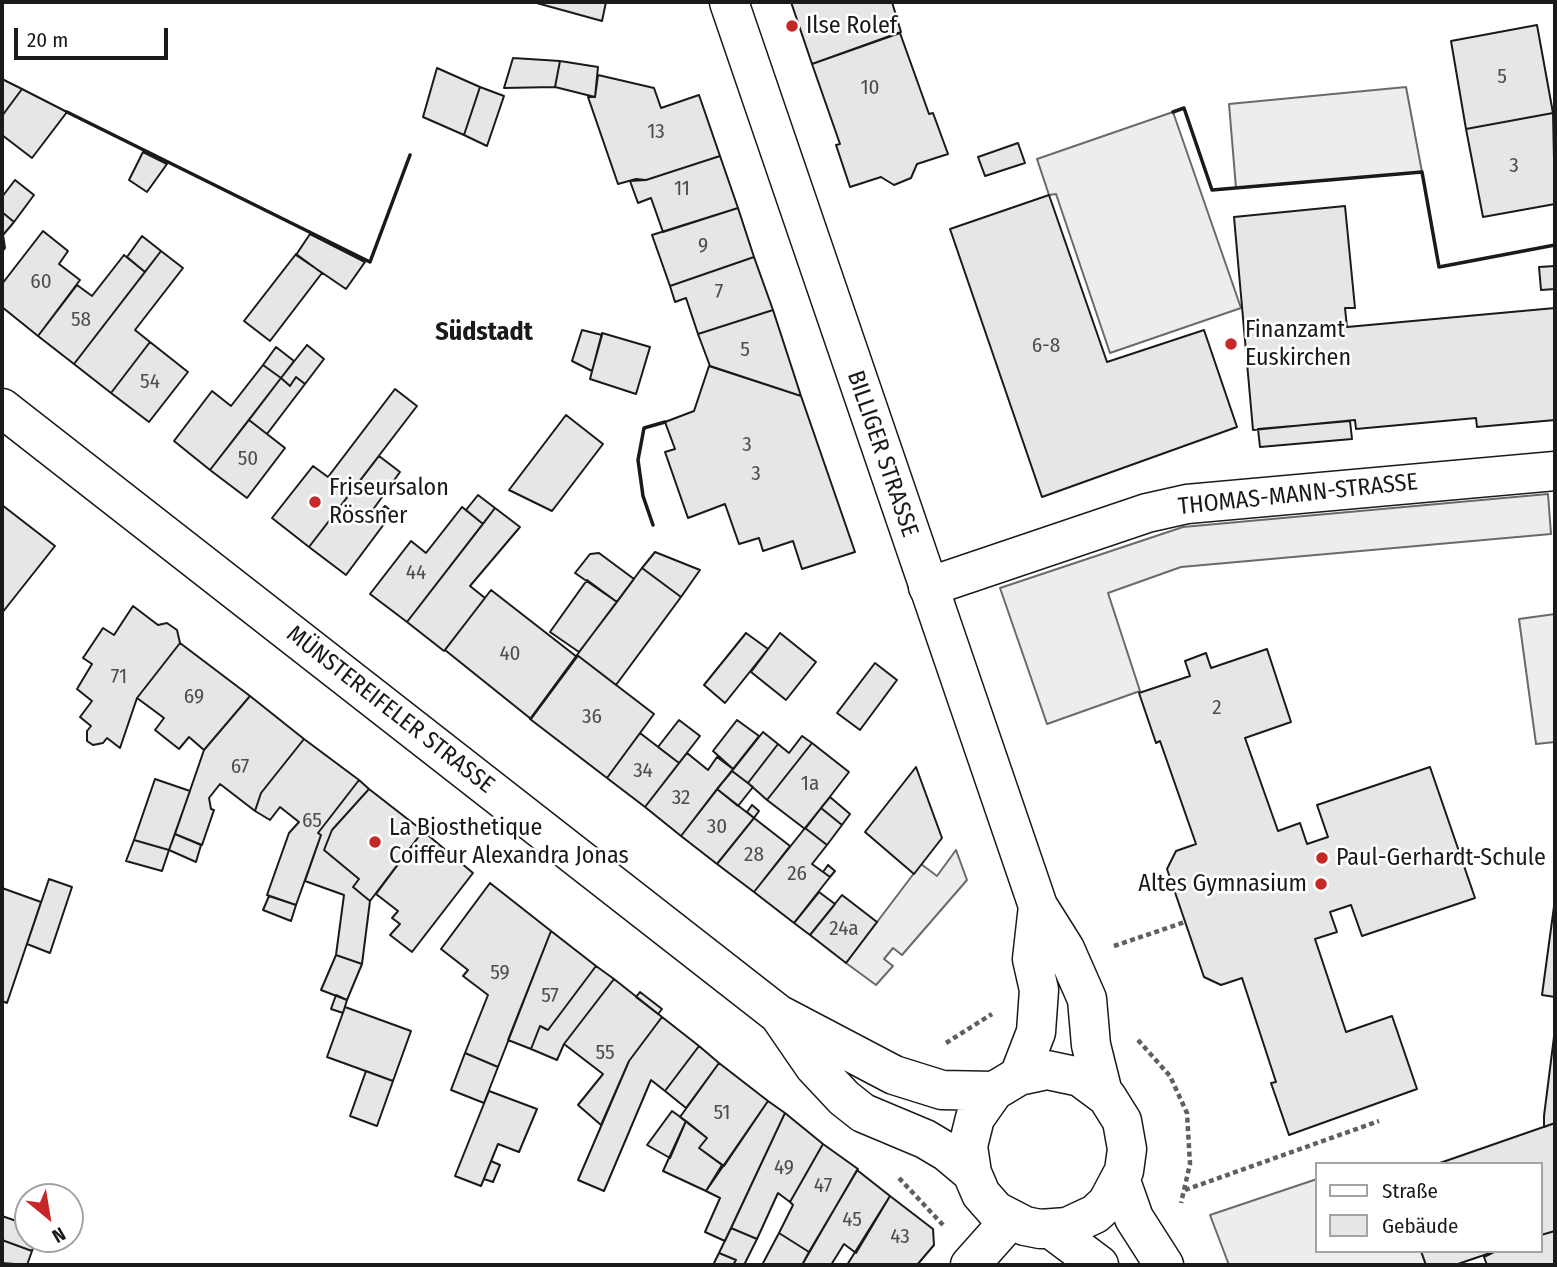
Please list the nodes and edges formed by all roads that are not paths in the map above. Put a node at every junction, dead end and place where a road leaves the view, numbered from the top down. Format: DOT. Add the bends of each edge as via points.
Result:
graph roads {
  1 [pos="729,2"];
  2 [pos="2,408"];
  3 [pos="1555,471"];
  4 [pos="928,587"];
  5 [pos="1038,906"];
  6 [pos="778,1014"];
  7 [pos="1007,1083"];
  8 [pos="1103,1094"];
  9 [pos="972,1173"];
  10 [pos="1121,1181"];
  11 [pos="1010,1220"];
  12 [pos="1051,1229"];
  13 [pos="970,1265"];
  14 [pos="1098,1265"];
  15 [pos="1164,1265"];
  1 -- 4 [label="street, BILLIGER STRASSE"];
  2 -- 6 [label="street, MÜNSTEREIFELER STRASSE"];
  3 -- 4 [label="street, THOMAS-MANN-STRASSE" via="1187,504 1147,513"];
  4 -- 5 [label="street, BILLIGER STRASSE"];
  5 -- 7 [label="street, BILLIGER STRASSE" via="1032,959 1039,990 1036,1032"];
  5 -- 8 [label="street, BILLIGER STRASSE" via="1087,999 1091,1045"];
  6 -- 7 [label="street, MÜNSTEREIFELER STRASSE" via="894,1075 942,1090"];
  6 -- 9 [label="street, MÜNSTEREIFELER STRASSE" via="814,1066 844,1098 878,1121 937,1146"];
  7 -- 8 [label="street" via="1058,1071 1080,1077"];
  7 -- 9 [label="street" via="980,1108 970,1134"];
  8 -- 10 [label="street" via="1119,1116 1126,1138"];
  9 -- 11 [label="street" via="985,1199"];
  10 -- 12 [label="street" via="1095,1214"];
  10 -- 15 [label="street" via="1134,1218"];
  11 -- 12 [label="street"];
  11 -- 13 [label="street"];
  12 -- 14 [label="street"];
}
